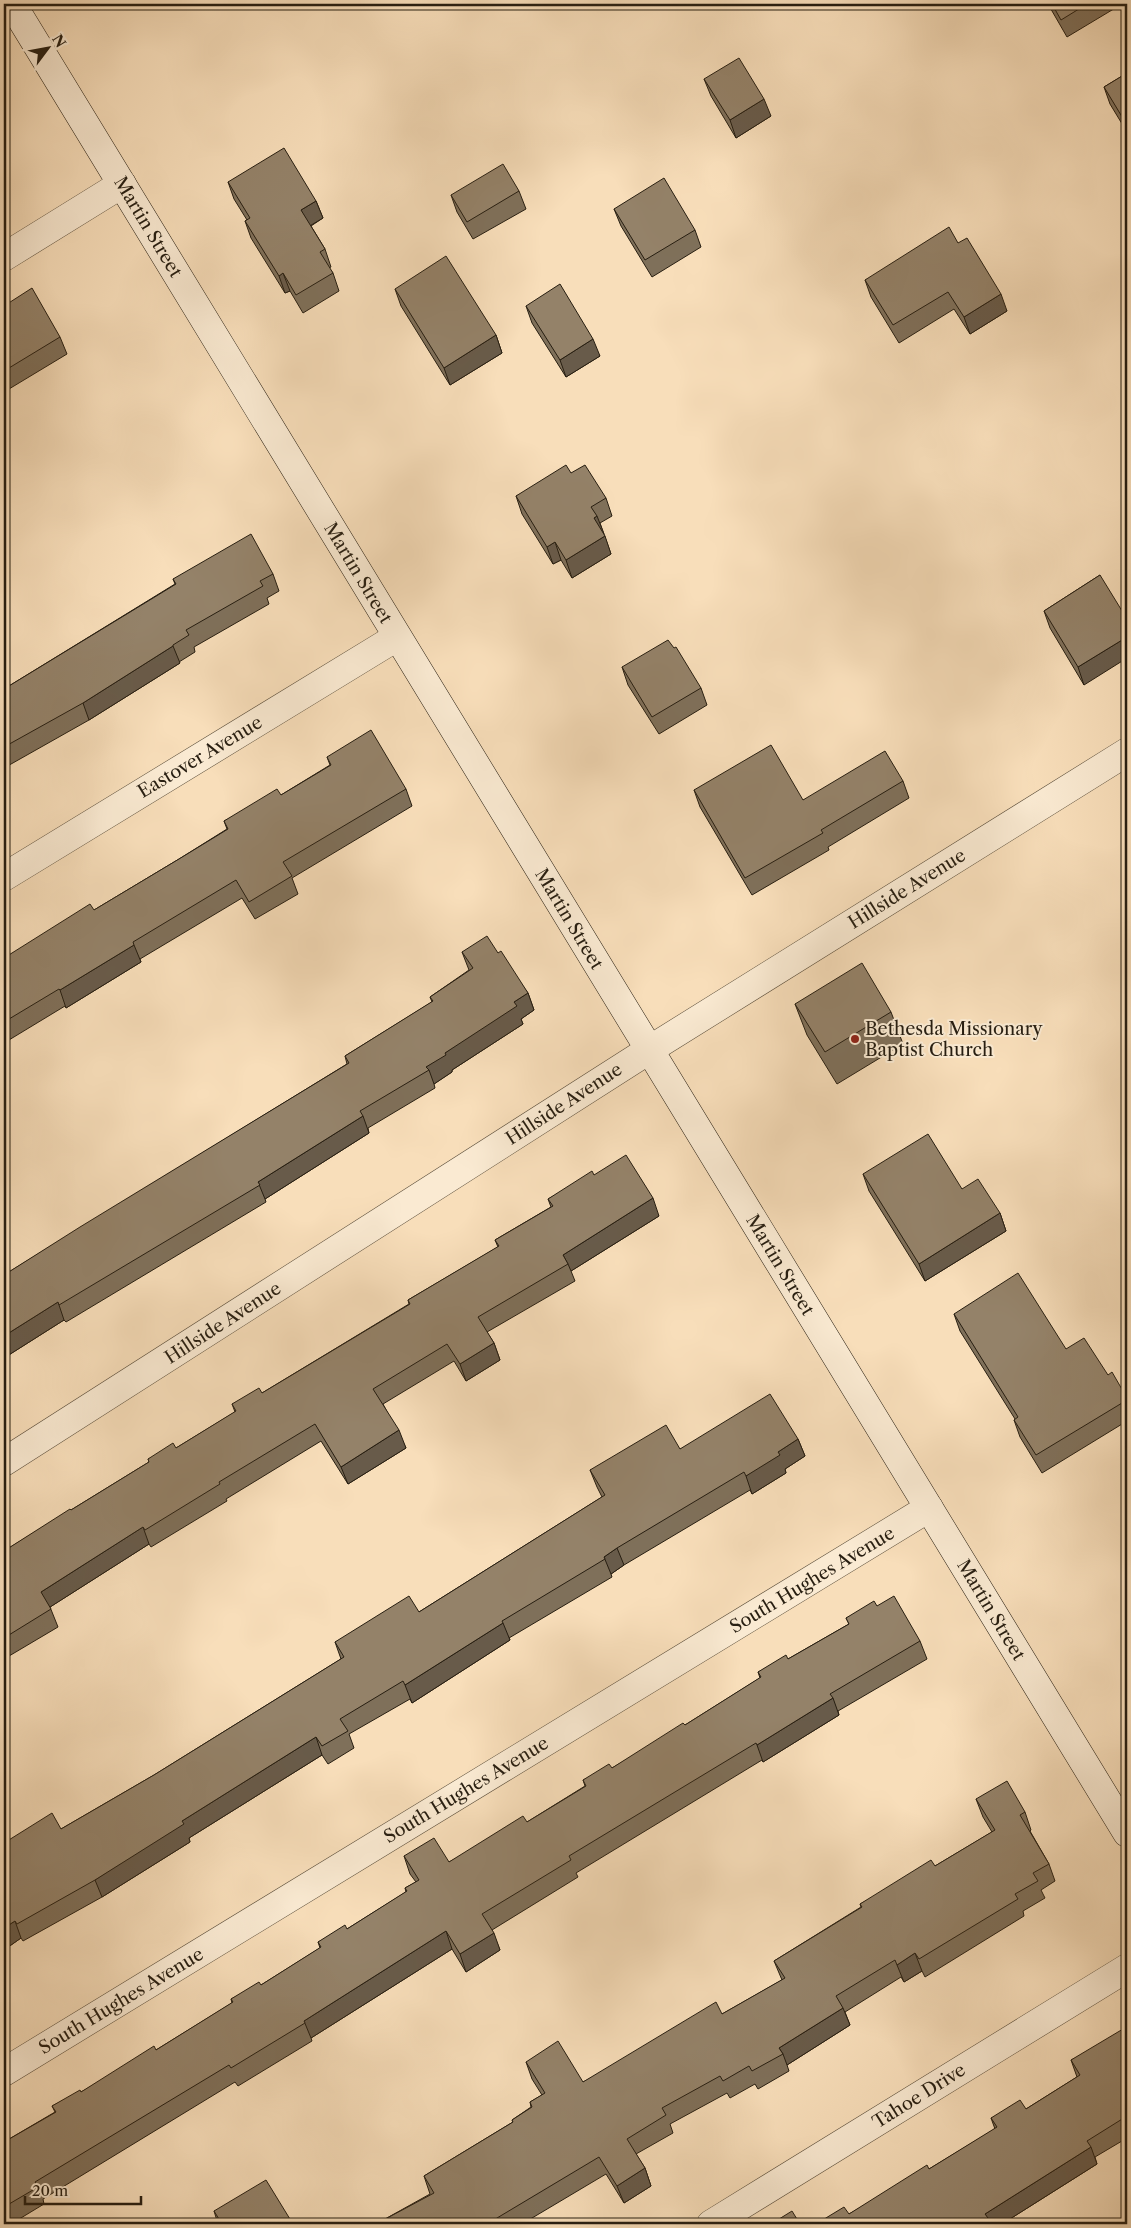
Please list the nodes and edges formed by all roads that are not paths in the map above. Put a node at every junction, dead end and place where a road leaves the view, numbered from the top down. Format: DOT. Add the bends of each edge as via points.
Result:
graph roads {
  1 [pos="12,4"];
  2 [pos="122,184"];
  3 [pos="4,257"];
  4 [pos="397,637"];
  5 [pos="1127,752"];
  6 [pos="4,877"];
  7 [pos="649,1050"];
  8 [pos="4,1462"];
  9 [pos="929,1508"];
  10 [pos="1127,1833"];
  11 [pos="1127,1968"];
  12 [pos="4,2072"];
  13 [pos="711,2224"];
  1 -- 2 [label="street, Martin Street"];
  2 -- 3 [label="street"];
  2 -- 4 [label="street, Martin Street"];
  4 -- 6 [label="street, Eastover Avenue"];
  4 -- 7 [label="street, Martin Street"];
  5 -- 7 [label="street, Hillside Avenue"];
  7 -- 8 [label="street, Hillside Avenue"];
  7 -- 9 [label="street, Martin Street"];
  9 -- 10 [label="street, Martin Street"];
  9 -- 12 [label="street, South Hughes Avenue"];
  11 -- 13 [label="street, Tahoe Drive"];
}
